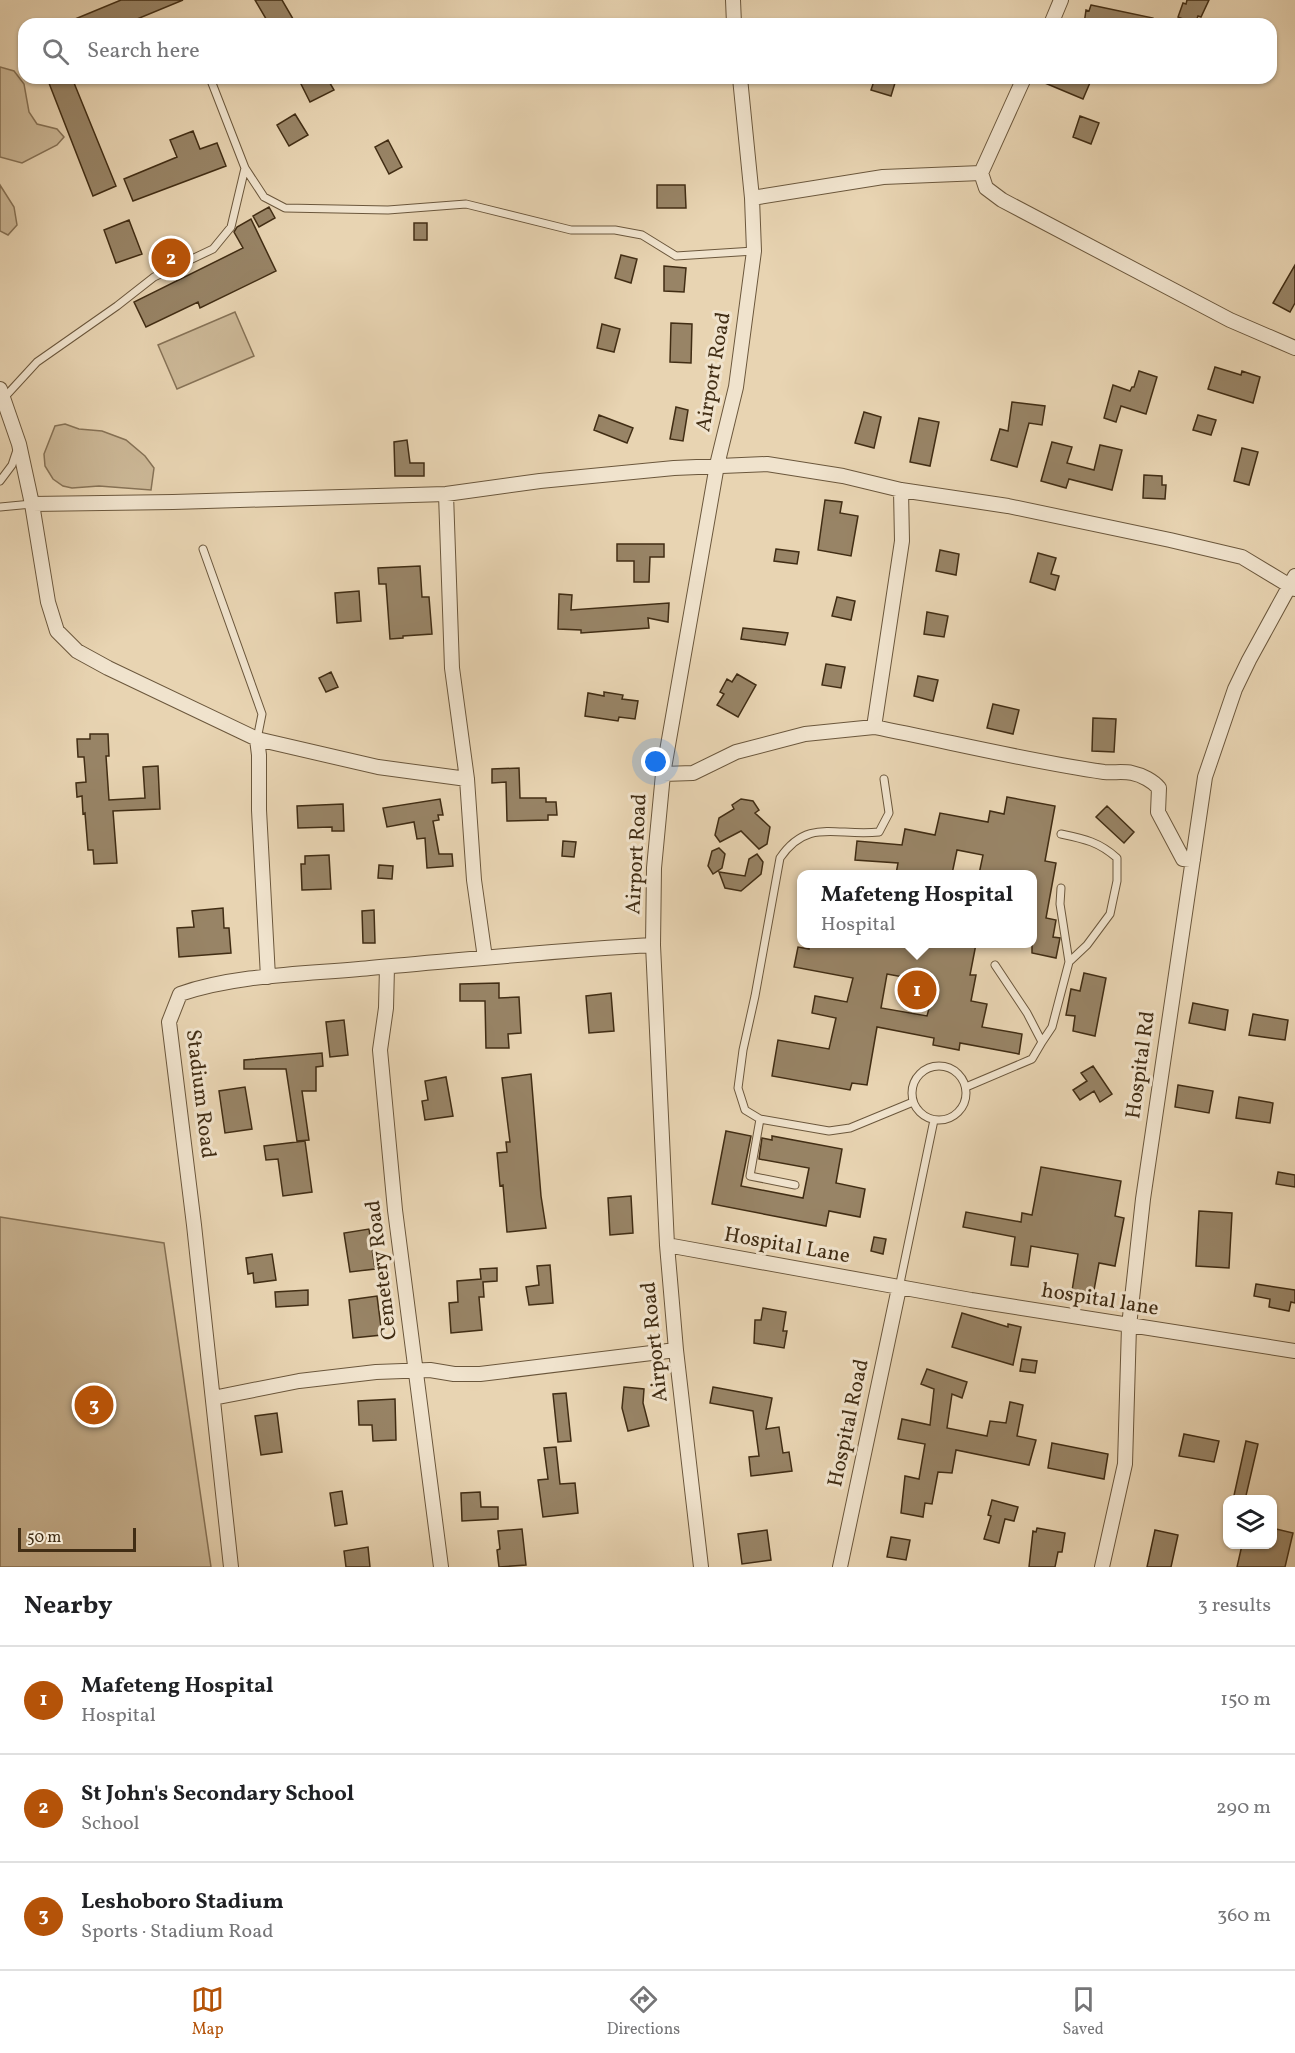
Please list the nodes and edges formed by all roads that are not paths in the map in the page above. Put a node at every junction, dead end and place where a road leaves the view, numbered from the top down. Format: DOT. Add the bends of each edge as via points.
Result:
graph roads {
  1 [pos="733,0"];
  2 [pos="1061,0"];
  3 [pos="734,18"];
  4 [pos="1054,18"];
  5 [pos="212,84"];
  6 [pos="741,84"];
  7 [pos="1021,84"];
  8 [pos="245,168"];
  9 [pos="981,173"];
  10 [pos="752,198"];
  11 [pos="754,251"];
  12 [pos="1295,348"];
  13 [pos="2,394"];
  14 [pos="19,444"];
  15 [pos="717,465"];
  16 [pos="0,482"];
  17 [pos="901,489"];
  18 [pos="446,494"];
  19 [pos="32,504"];
  20 [pos="0,507"];
  21 [pos="203,549"];
  22 [pos="1293,583"];
  23 [pos="874,727"];
  24 [pos="257,739"];
  25 [pos="663,774"];
  26 [pos="466,779"];
  27 [pos="884,779"];
  28 [pos="1061,834"];
  29 [pos="1193,860"];
  30 [pos="1061,888"];
  31 [pos="653,945"];
  32 [pos="485,958"];
  33 [pos="1069,962"];
  34 [pos="995,965"];
  35 [pos="387,967"];
  36 [pos="268,977"];
  37 [pos="1042,1042"];
  38 [pos="966,1087"];
  39 [pos="913,1102"];
  40 [pos="760,1119"];
  41 [pos="934,1120"];
  42 [pos="795,1185"];
  43 [pos="667,1245"];
  44 [pos="899,1288"];
  45 [pos="1129,1326"];
  46 [pos="676,1350"];
  47 [pos="1295,1351"];
  48 [pos="415,1370"];
  49 [pos="213,1398"];
  50 [pos="231,1567"];
  51 [pos="441,1567"];
  52 [pos="701,1567"];
  53 [pos="840,1567"];
  54 [pos="1102,1567"];
  1 -- 3 [label="street"];
  2 -- 4 [label="street"];
  5 -- 8 [label="lane"];
  6 -- 10 [label="street, Airport Road"];
  7 -- 9 [label="street"];
  8 -- 11 [label="lane" via="264,197 285,208 388,210 466,204 571,230 615,230 642,235 676,256"];
  8 -- 13 [label="lane" via="231,227 213,249 154,277 37,362"];
  9 -- 10 [label="street" via="883,177"];
  9 -- 12 [label="street" via="986,188 1002,200 1230,320"];
  10 -- 11 [label="street, Airport Road"];
  11 -- 15 [label="street, Airport Road" via="736,387"];
  13 -- 14 [label="street"];
  14 -- 16 [label="lane" via="12,465"];
  14 -- 19 [label="street"];
  15 -- 17 [label="street" via="767,464"];
  15 -- 18 [label="street"];
  15 -- 25 [label="street, Airport Road"];
  17 -- 22 [label="street" via="1008,506 1242,557"];
  17 -- 23 [label="street" via="902,541"];
  18 -- 19 [label="street"];
  18 -- 26 [label="street" via="452,668"];
  19 -- 20 [label="lane"];
  19 -- 24 [label="street" via="48,602 57,631 77,651 108,668"];
  21 -- 24 [label="lane" via="262,714"];
  22 -- 29 [label="street, Hospital Rd" via="1248,660 1221,728 1205,777"];
  23 -- 25 [label="street" via="805,734 736,752 693,773"];
  23 -- 29 [label="street" via="1140,776 1159,788 1158,812 1183,859"];
  24 -- 26 [label="street" via="378,767"];
  24 -- 36 [label="street"];
  25 -- 31 [label="street, Airport Road" via="654,868"];
  26 -- 32 [label="street"];
  27 -- 40 [label="lane" via="889,813 879,832 806,833 780,858 738,1088 744,1110"];
  28 -- 33 [label="lane" via="1103,846 1117,858 1110,914"];
  29 -- 45 [label="street, Hospital Rd" via="1143,1199"];
  30 -- 33 [label="lane"];
  31 -- 32 [label="street, Stadium Road"];
  31 -- 43 [label="street, Airport Road"];
  32 -- 35 [label="street, Stadium Road"];
  33 -- 37 [label="lane" via="1052,1027"];
  34 -- 37 [label="lane"];
  35 -- 36 [label="street, Stadium Road"];
  35 -- 48 [label="street, Cemetery Road" via="380,1050"];
  36 -- 49 [label="street, Stadium Road" via="180,994 169,1022"];
  37 -- 38 [label="lane" via="1032,1059"];
  38 -- 39 [label="lane" via="954,1070 933,1065 916,1078"];
  38 -- 41 [label="lane" via="963,1108 955,1116"];
  39 -- 40 [label="lane" via="850,1128 829,1131"];
  39 -- 41 [label="lane" via="924,1116"];
  40 -- 42 [label="lane" via="750,1176"];
  41 -- 44 [label="lane"];
  43 -- 44 [label="street, Hospital Lane"];
  43 -- 46 [label="street, Airport Road"];
  44 -- 45 [label="street, hospital lane"];
  44 -- 53 [label="street, Hospital Road"];
  45 -- 47 [label="street, hospital lane"];
  45 -- 54 [label="street, Hospital Rd" via="1125,1464"];
  46 -- 48 [label="street" via="480,1374"];
  46 -- 52 [label="street, Airport Road"];
  48 -- 49 [label="street" via="299,1381"];
  48 -- 51 [label="street, Cemetery Road"];
  49 -- 50 [label="street, Stadium Road"];
}
